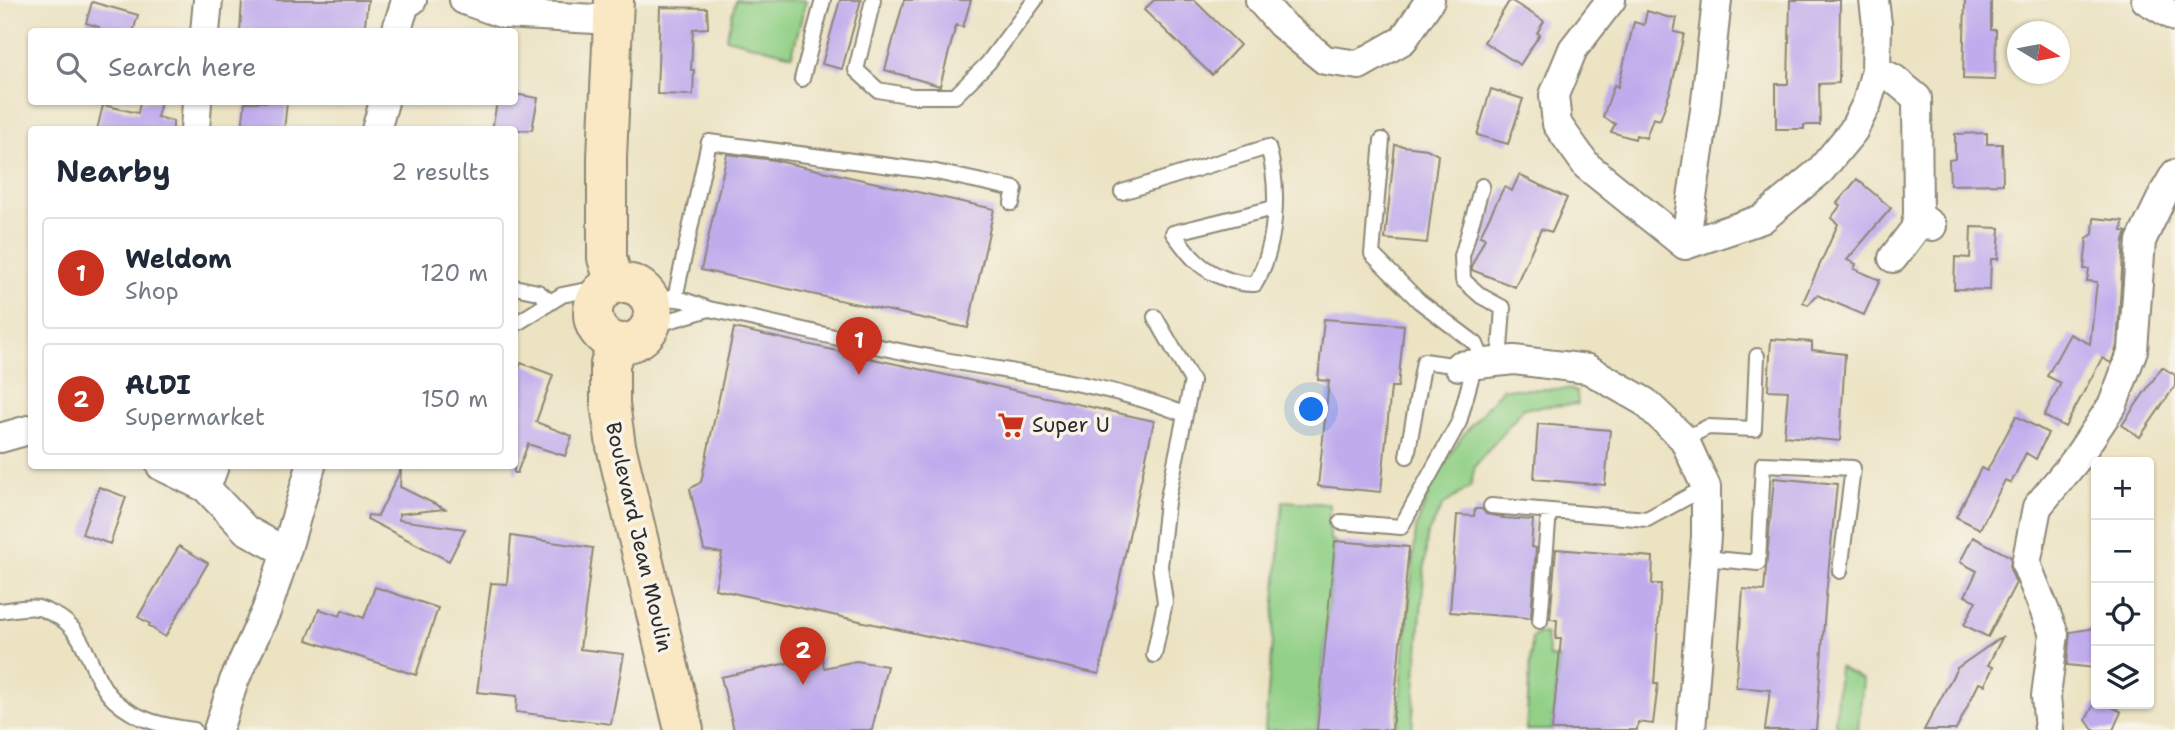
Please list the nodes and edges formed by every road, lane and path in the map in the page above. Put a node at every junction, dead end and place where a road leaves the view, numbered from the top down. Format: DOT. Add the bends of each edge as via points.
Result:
graph roads {
  1 [pos="208,0"];
  2 [pos="412,0"];
  3 [pos="464,0"];
  4 [pos="823,0"];
  5 [pos="873,0"];
  6 [pos="1035,0"];
  7 [pos="1260,0"];
  8 [pos="1430,0"];
  9 [pos="1611,0"];
  10 [pos="1717,0"];
  11 [pos="1874,0"];
  12 [pos="2146,0"];
  13 [pos="614,10"];
  14 [pos="2175,17"];
  15 [pos="205,28"];
  16 [pos="397,28"];
  17 [pos="1876,69"];
  18 [pos="802,79"];
  19 [pos="197,105"];
  20 [pos="383,105"];
  21 [pos="195,126"];
  22 [pos="377,126"];
  23 [pos="1382,141"];
  24 [pos="2175,174"];
  25 [pos="1482,186"];
  26 [pos="1134,192"];
  27 [pos="1013,203"];
  28 [pos="1274,208"];
  29 [pos="1685,245"];
  30 [pos="1893,258"];
  31 [pos="518,288"];
  32 [pos="637,299"];
  33 [pos="551,302"];
  34 [pos="709,309"];
  35 [pos="1155,317"];
  36 [pos="518,323"];
  37 [pos="618,342"];
  38 [pos="1757,356"];
  39 [pos="1479,364"];
  40 [pos="1184,414"];
  41 [pos="28,430"];
  42 [pos="0,438"];
  43 [pos="1684,439"];
  44 [pos="1407,456"];
  45 [pos="174,469"];
  46 [pos="310,469"];
  47 [pos="210,477"];
  48 [pos="1706,487"];
  49 [pos="1491,506"];
  50 [pos="1549,511"];
  51 [pos="1341,522"];
  52 [pos="286,552"];
  53 [pos="1704,558"];
  54 [pos="1840,571"];
  55 [pos="0,611"];
  56 [pos="1540,621"];
  57 [pos="1154,655"];
  58 [pos="194,730"];
  59 [pos="218,730"];
  60 [pos="684,730"];
  61 [pos="1691,730"];
  62 [pos="2049,730"];
  1 -- 15 [label="street"];
  2 -- 16 [label="street" via="405,4"];
  3 -- 13 [label="street" via="504,14"];
  4 -- 18 [label="lane"];
  5 -- 6 [label="lane" via="856,70 878,90 912,96 955,96 988,63"];
  7 -- 8 [label="street" via="1325,60 1359,65 1403,40"];
  9 -- 29 [label="street" via="1573,49 1554,95 1557,124 1587,166"];
  10 -- 29 [label="street"];
  11 -- 17 [label="street"];
  12 -- 14 [label="street"];
  13 -- 32 [label="street" via="607,257"];
  17 -- 29 [label="street" via="1853,131 1820,171 1762,219"];
  17 -- 30 [label="street" via="1917,98 1925,221"];
  19 -- 21 [label="street"];
  20 -- 22 [label="street"];
  23 -- 39 [label="lane" via="1372,254 1419,301 1476,344"];
  24 -- 62 [label="street" via="2141,241 2133,350 2113,404 2037,507 2026,564 2054,634 2046,696"];
  25 -- 39 [label="lane" via="1462,256 1463,280 1503,308"];
  26 -- 28 [label="lane" via="1268,147 1274,166"];
  27 -- 32 [label="lane" via="1016,189 936,172 709,142"];
  28 -- 28 [label="lane" via="1264,270 1255,284 1242,285 1196,261 1174,233"];
  31 -- 33 [label="lane" via="538,292"];
  32 -- 33 [label="lane" via="582,291"];
  32 -- 34 [label="lane"];
  32 -- 34 [label="lane" via="665,322"];
  32 -- 37 [label="street" via="649,329 640,338"];
  32 -- 37 [label="street" via="595,305 596,324 608,339"];
  33 -- 36 [label="lane"];
  34 -- 40 [label="lane" via="907,353 1111,390"];
  35 -- 40 [label="lane" via="1192,380"];
  37 -- 60 [label="street, Boulevard Jean Moulin" via="610,364 615,446"];
  38 -- 43 [label="lane" via="1754,429 1708,427"];
  39 -- 43 [label="street" via="1514,360 1588,369 1645,402"];
  39 -- 44 [label="lane" via="1424,361"];
  39 -- 51 [label="lane" via="1458,422 1401,527"];
  40 -- 57 [label="lane" via="1167,502 1160,566 1165,602"];
  41 -- 42 [label="street"];
  43 -- 48 [label="street"];
  45 -- 47 [label="street"];
  46 -- 52 [label="street"];
  47 -- 52 [label="street" via="246,530"];
  48 -- 50 [label="lane" via="1647,519"];
  48 -- 53 [label="street"];
  49 -- 50 [label="lane"];
  50 -- 56 [label="lane"];
  52 -- 59 [label="street"];
  53 -- 54 [label="lane" via="1758,562 1763,464 1853,468"];
  53 -- 61 [label="street"];
  55 -- 58 [label="lane" via="38,608 66,620 114,699 139,718"];
}
